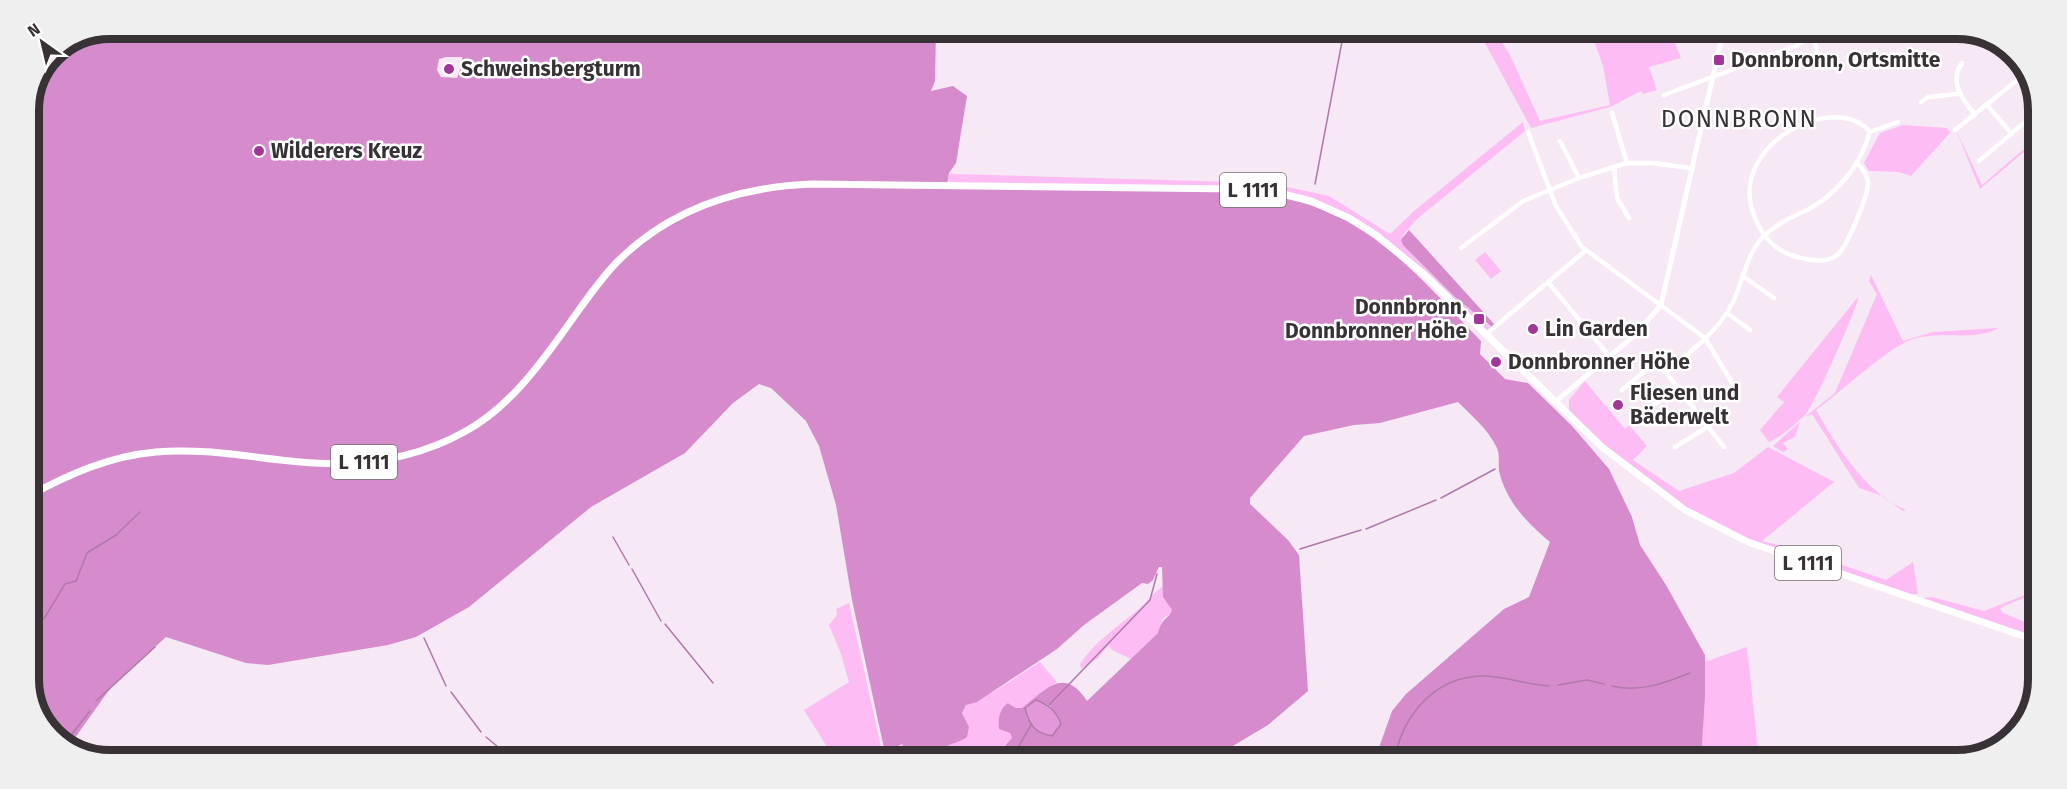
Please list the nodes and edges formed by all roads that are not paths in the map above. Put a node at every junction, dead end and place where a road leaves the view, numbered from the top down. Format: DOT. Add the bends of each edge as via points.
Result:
graph roads {
  1 [pos="1721,39"];
  2 [pos="1805,39"];
  3 [pos="1815,39"];
  4 [pos="1962,63"];
  5 [pos="1822,67"];
  6 [pos="1712,75"];
  7 [pos="2020,78"];
  8 [pos="1958,94"];
  9 [pos="1664,95"];
  10 [pos="1921,102"];
  11 [pos="1987,105"];
  12 [pos="1612,113"];
  13 [pos="1975,115"];
  14 [pos="2028,120"];
  15 [pos="1898,122"];
  16 [pos="1955,130"];
  17 [pos="1528,132"];
  18 [pos="1870,132"];
  19 [pos="2012,134"];
  20 [pos="1560,141"];
  21 [pos="1979,161"];
  22 [pos="1627,163"];
  23 [pos="1857,163"];
  24 [pos="1614,167"];
  25 [pos="1690,168"];
  26 [pos="1579,178"];
  27 [pos="1550,189"];
  28 [pos="1629,218"];
  29 [pos="1765,235"];
  30 [pos="1461,248"];
  31 [pos="1585,251"];
  32 [pos="1743,276"];
  33 [pos="1548,282"];
  34 [pos="1774,298"];
  35 [pos="1661,305"];
  36 [pos="1727,314"];
  37 [pos="1750,330"];
  38 [pos="1485,335"];
  39 [pos="1705,338"];
  40 [pos="1609,356"];
  41 [pos="1665,372"];
  42 [pos="1734,386"];
  43 [pos="1677,387"];
  44 [pos="1622,390"];
  45 [pos="1555,402"];
  46 [pos="1635,420"];
  47 [pos="1709,426"];
  48 [pos="1676,447"];
  49 [pos="1724,447"];
  50 [pos="39,491"];
  51 [pos="2028,638"];
  1 -- 6 [label="street"];
  2 -- 6 [label="street" via="1782,52"];
  3 -- 5 [label="street"];
  4 -- 8 [label="street" via="1958,68"];
  6 -- 9 [label="street"];
  6 -- 25 [label="street"];
  7 -- 11 [label="street"];
  8 -- 10 [label="street" via="1928,97"];
  8 -- 13 [label="street"];
  11 -- 13 [label="street"];
  11 -- 19 [label="street"];
  12 -- 22 [label="street"];
  13 -- 16 [label="street"];
  14 -- 19 [label="street"];
  15 -- 18 [label="street"];
  17 -- 27 [label="street"];
  18 -- 23 [label="street"];
  18 -- 29 [label="street" via="1858,120 1832,117 1790,131 1767,147 1755,166 1750,187 1753,212"];
  19 -- 21 [label="street"];
  20 -- 26 [label="street"];
  22 -- 24 [label="street"];
  22 -- 25 [label="street"];
  23 -- 29 [label="street" via="1830,195"];
  23 -- 29 [label="street" via="1865,173 1868,187 1838,255 1821,261 1786,252"];
  24 -- 26 [label="street"];
  24 -- 28 [label="street" via="1617,198"];
  25 -- 35 [label="street"];
  26 -- 27 [label="street"];
  27 -- 30 [label="street" via="1522,201"];
  27 -- 31 [label="street" via="1567,227"];
  29 -- 32 [label="street"];
  31 -- 33 [label="street"];
  31 -- 35 [label="street"];
  32 -- 34 [label="street"];
  32 -- 36 [label="street"];
  33 -- 38 [label="street"];
  33 -- 40 [label="street"];
  35 -- 39 [label="street"];
  35 -- 40 [label="street" via="1642,328"];
  36 -- 37 [label="street"];
  36 -- 39 [label="street"];
  38 -- 45 [label="main road, L 1111"];
  38 -- 50 [label="main road, L 1111" via="1425,275 1362,225 1311,201 1275,192 776,185 705,204 642,240 602,278 547,355 504,402 468,430 432,447 394,458 344,464 196,451 139,454 87,467"];
  39 -- 41 [label="street"];
  39 -- 42 [label="street"];
  40 -- 45 [label="street"];
  41 -- 43 [label="street"];
  41 -- 44 [label="street" via="1657,361"];
  43 -- 46 [label="street"];
  43 -- 47 [label="street"];
  45 -- 51 [label="main road, L 1111" via="1622,464 1685,510 1723,530"];
  47 -- 48 [label="street"];
  47 -- 49 [label="street"];
}
